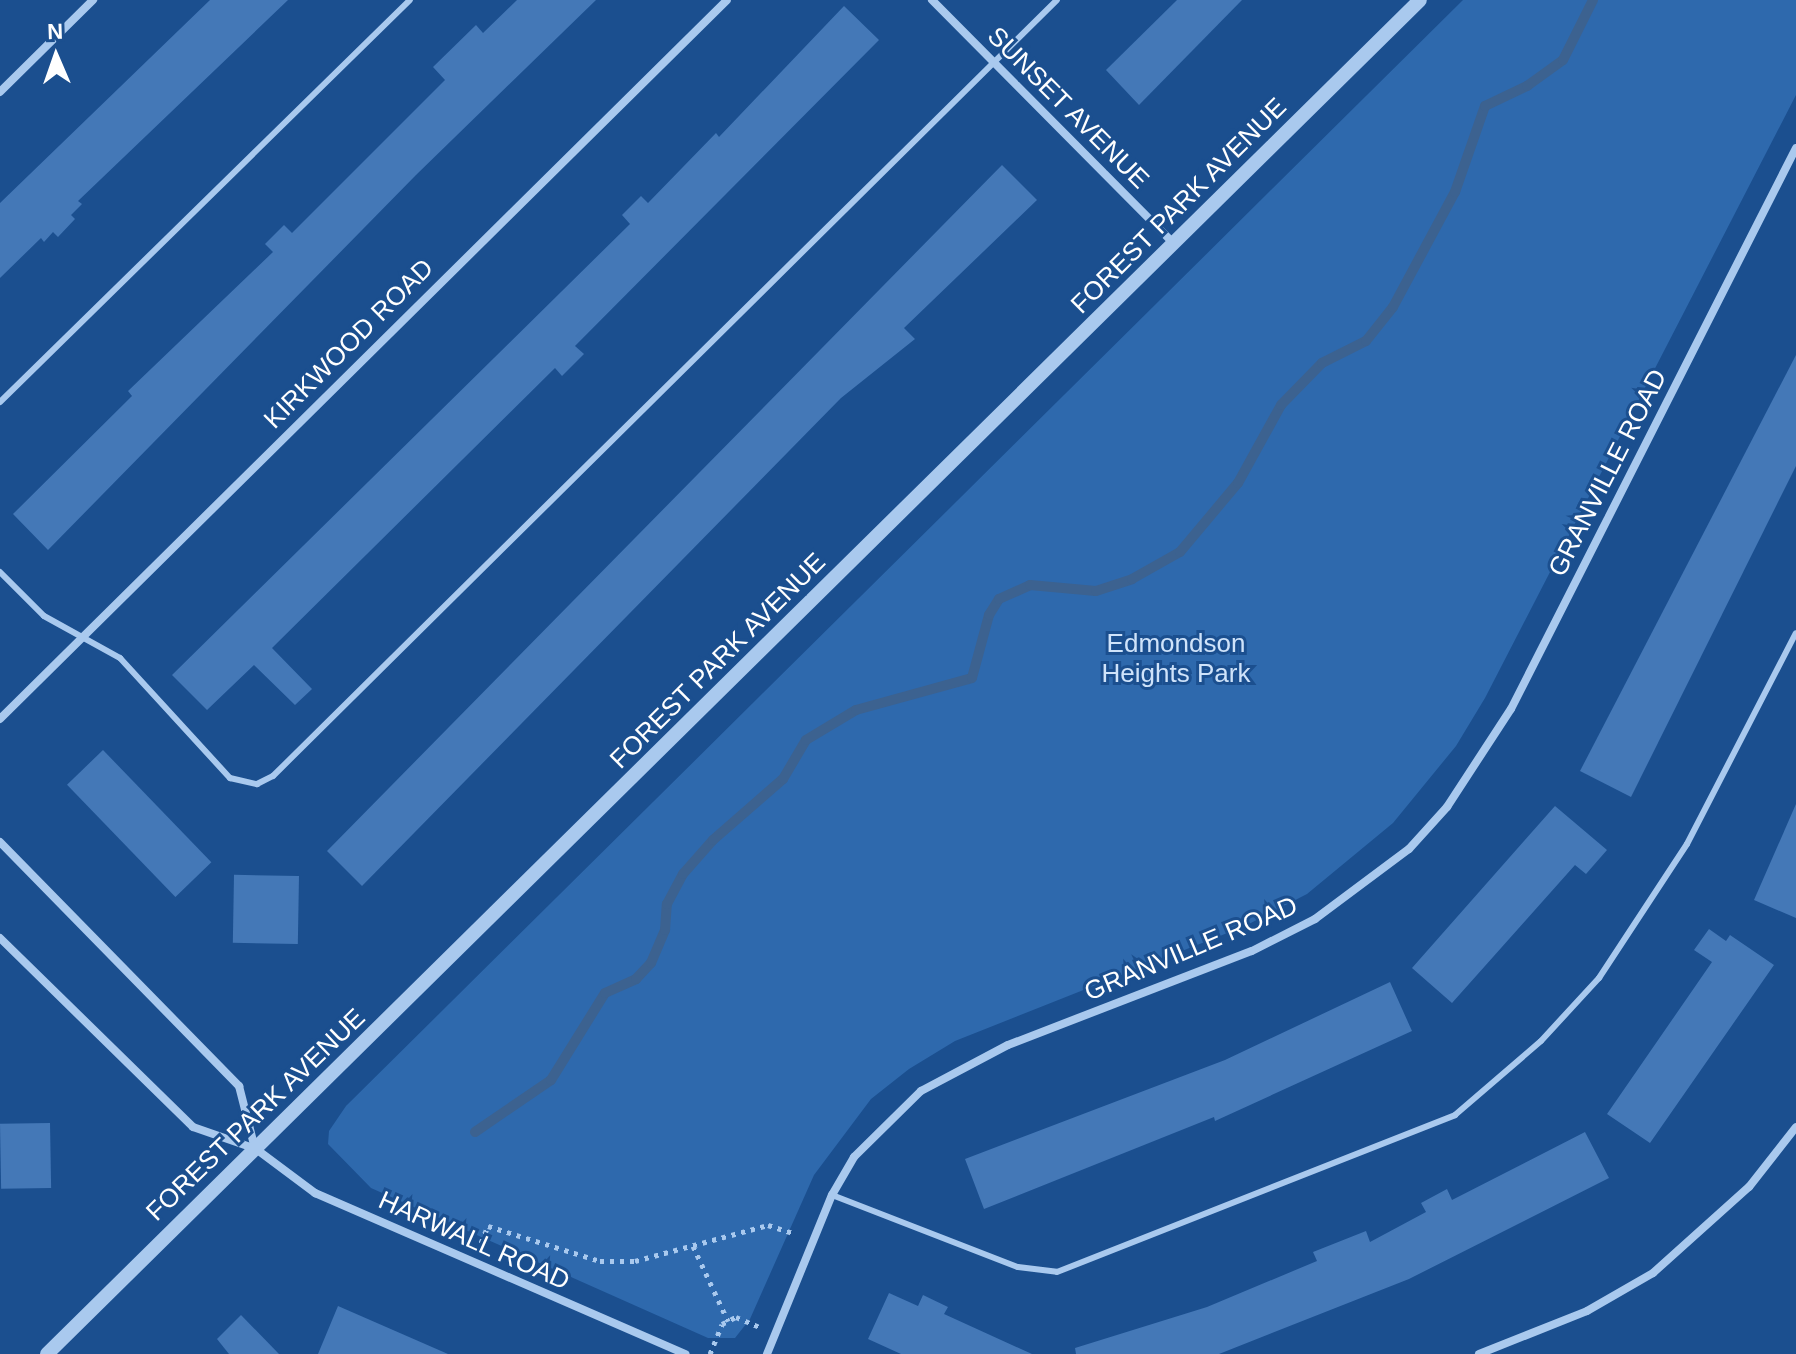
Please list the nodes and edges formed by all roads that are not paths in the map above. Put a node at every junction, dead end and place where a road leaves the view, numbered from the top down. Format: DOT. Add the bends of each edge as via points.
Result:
graph roads {
  1 [pos="93,0"];
  2 [pos="410,0"];
  3 [pos="727,0"];
  4 [pos="932,0"];
  5 [pos="1057,0"];
  6 [pos="1420,0"];
  7 [pos="994,62"];
  8 [pos="0,92"];
  9 [pos="1796,148"];
  10 [pos="1174,245"];
  11 [pos="0,402"];
  12 [pos="0,572"];
  13 [pos="1796,633"];
  14 [pos="81,637"];
  15 [pos="0,719"];
  16 [pos="0,842"];
  17 [pos="0,938"];
  18 [pos="1796,1127"];
  19 [pos="256,1149"];
  20 [pos="832,1195"];
  21 [pos="47,1354"];
  22 [pos="685,1354"];
  23 [pos="767,1354"];
  24 [pos="1479,1354"];
  1 -- 8 [label="street"];
  2 -- 11 [label="lane"];
  3 -- 14 [label="street, KIRKWOOD ROAD"];
  4 -- 7 [label="street, SUNSET AVENUE"];
  5 -- 7 [label="lane"];
  6 -- 10 [label="street, FOREST PARK AVENUE"];
  7 -- 10 [label="street, SUNSET AVENUE"];
  7 -- 14 [label="lane" via="273,776 257,784 230,778 120,658"];
  9 -- 20 [label="street, GRANVILLE ROAD" via="1511,709 1447,807 1409,849 1315,919 1252,951 1008,1045 921,1091 854,1157"];
  10 -- 19 [label="street, FOREST PARK AVENUE"];
  12 -- 14 [label="lane" via="44,616"];
  13 -- 20 [label="lane" via="1687,844 1599,978 1541,1041 1455,1115 1057,1272 1018,1267"];
  14 -- 15 [label="street, KIRKWOOD ROAD"];
  16 -- 19 [label="street" via="239,1086"];
  17 -- 19 [label="street, HARWALL ROAD" via="193,1127"];
  18 -- 24 [label="street" via="1749,1187 1653,1273 1587,1311"];
  19 -- 21 [label="street, FOREST PARK AVENUE"];
  19 -- 22 [label="street, HARWALL ROAD" via="315,1193"];
  20 -- 23 [label="street, GRANVILLE ROAD"];
}
